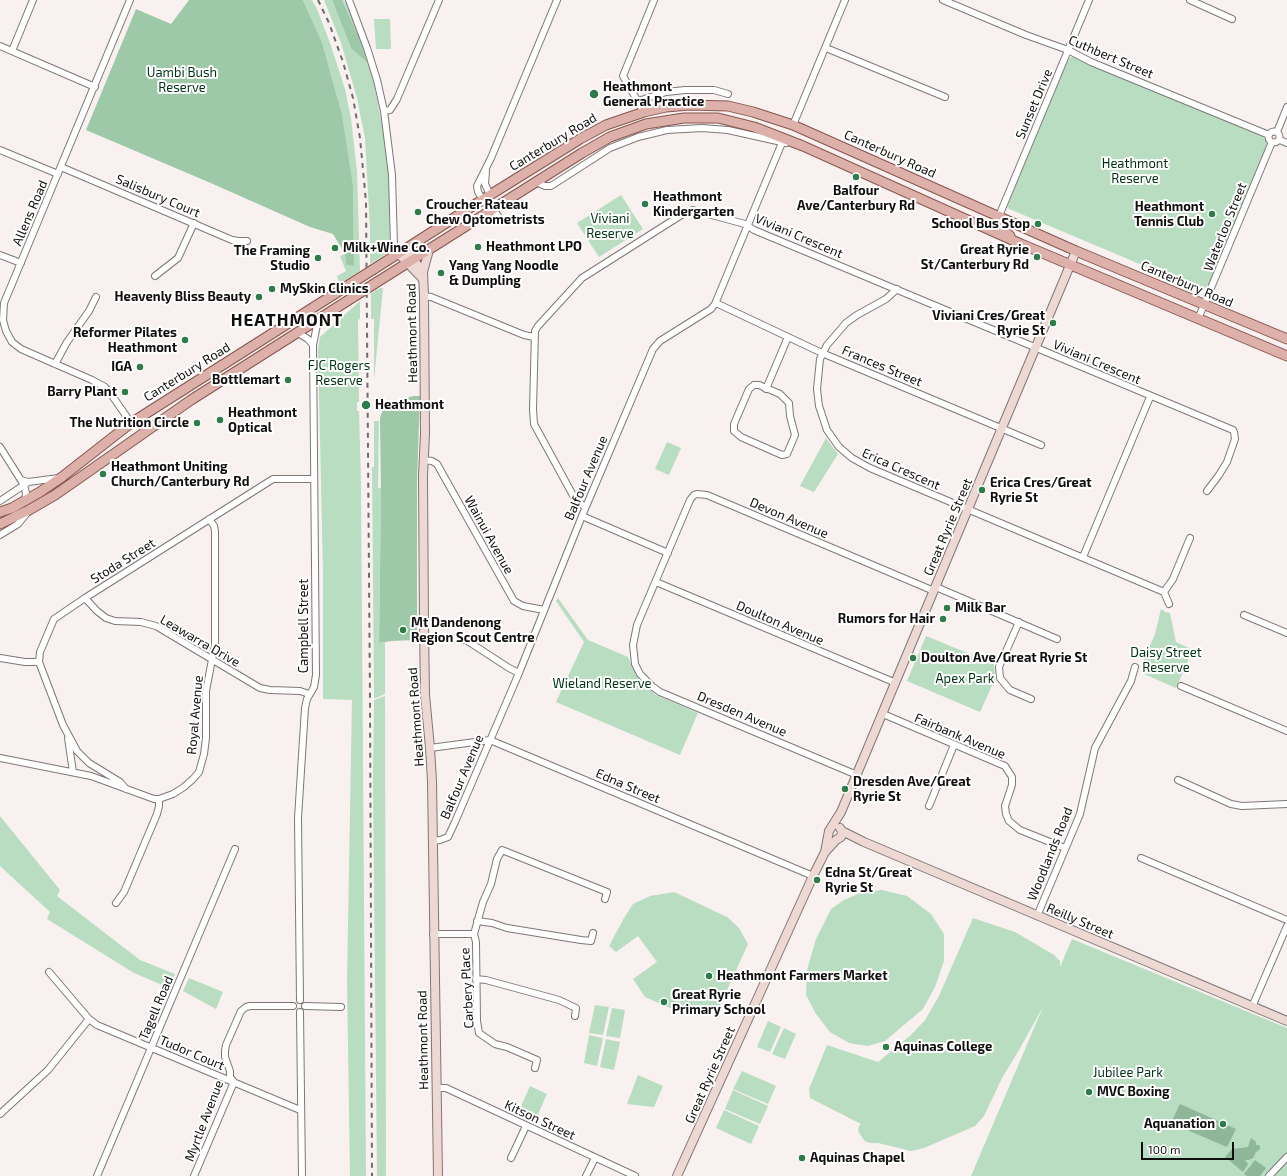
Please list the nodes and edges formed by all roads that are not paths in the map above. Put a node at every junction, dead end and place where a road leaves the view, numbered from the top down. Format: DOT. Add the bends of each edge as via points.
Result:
graph roads {
  1 [pos="33,0"];
  2 [pos="130,0"];
  3 [pos="349,0"];
  4 [pos="439,0"];
  5 [pos="557,0"];
  6 [pos="654,0"];
  7 [pos="845,0"];
  8 [pos="943,0"];
  9 [pos="1089,0"];
  10 [pos="1190,0"];
  11 [pos="1232,19"];
  12 [pos="0,46"];
  13 [pos="826,48"];
  14 [pos="1068,50"];
  15 [pos="12,51"];
  16 [pos="95,87"];
  17 [pos="728,94"];
  18 [pos="945,97"];
  19 [pos="638,101"];
  20 [pos="1287,108"];
  21 [pos="384,111"];
  22 [pos="644,112"];
  23 [pos="793,126"];
  24 [pos="1276,132"];
  25 [pos="1269,135"];
  26 [pos="1280,140"];
  27 [pos="784,141"];
  28 [pos="1272,142"];
  29 [pos="1287,143"];
  30 [pos="0,150"];
  31 [pos="62,166"];
  32 [pos="486,169"];
  33 [pos="58,174"];
  34 [pos="484,184"];
  35 [pos="477,186"];
  36 [pos="486,198"];
  37 [pos="495,213"];
  38 [pos="998,216"];
  39 [pos="194,223"];
  40 [pos="979,225"];
  41 [pos="748,226"];
  42 [pos="247,240"];
  43 [pos="1021,244"];
  44 [pos="429,250"];
  45 [pos="402,251"];
  46 [pos="1076,251"];
  47 [pos="0,255"];
  48 [pos="411,262"];
  49 [pos="21,263"];
  50 [pos="1071,265"];
  51 [pos="423,275"];
  52 [pos="154,276"];
  53 [pos="897,289"];
  54 [pos="424,296"];
  55 [pos="332,297"];
  56 [pos="96,298"];
  57 [pos="716,303"];
  58 [pos="344,304"];
  59 [pos="1204,305"];
  60 [pos="1198,319"];
  61 [pos="318,320"];
  62 [pos="298,333"];
  63 [pos="534,337"];
  64 [pos="788,337"];
  65 [pos="1287,339"];
  66 [pos="313,345"];
  67 [pos="1036,348"];
  68 [pos="822,353"];
  69 [pos="1287,356"];
  70 [pos="228,363"];
  71 [pos="55,364"];
  72 [pos="234,374"];
  73 [pos="766,388"];
  74 [pos="1150,397"];
  75 [pos="131,424"];
  76 [pos="1002,429"];
  77 [pos="140,436"];
  78 [pos="1041,445"];
  79 [pos="0,447"];
  80 [pos="423,460"];
  81 [pos="62,477"];
  82 [pos="314,478"];
  83 [pos="25,482"];
  84 [pos="1206,491"];
  85 [pos="0,501"];
  86 [pos="24,501"];
  87 [pos="586,507"];
  88 [pos="29,510"];
  89 [pos="968,510"];
  90 [pos="0,512"];
  91 [pos="582,516"];
  92 [pos="209,520"];
  93 [pos="0,524"];
  94 [pos="0,535"];
  95 [pos="1190,538"];
  96 [pos="668,553"];
  97 [pos="1083,557"];
  98 [pos="656,582"];
  99 [pos="935,589"];
  100 [pos="1164,592"];
  101 [pos="85,598"];
  102 [pos="1169,604"];
  103 [pos="544,610"];
  104 [pos="1244,615"];
  105 [pos="1019,622"];
  106 [pos="1287,633"];
  107 [pos="424,638"];
  108 [pos="1057,639"];
  109 [pos="0,658"];
  110 [pos="212,660"];
  111 [pos="39,662"];
  112 [pos="1135,667"];
  113 [pos="519,673"];
  114 [pos="896,683"];
  115 [pos="1181,686"];
  116 [pos="310,694"];
  117 [pos="1031,699"];
  118 [pos="883,714"];
  119 [pos="1287,731"];
  120 [pos="66,732"];
  121 [pos="490,740"];
  122 [pos="954,745"];
  123 [pos="430,748"];
  124 [pos="0,758"];
  125 [pos="73,772"];
  126 [pos="857,775"];
  127 [pos="1178,780"];
  128 [pos="126,789"];
  129 [pos="159,799"];
  130 [pos="1287,804"];
  131 [pos="929,806"];
  132 [pos="841,812"];
  133 [pos="842,829"];
  134 [pos="830,830"];
  135 [pos="837,840"];
  136 [pos="432,841"];
  137 [pos="864,842"];
  138 [pos="1065,848"];
  139 [pos="235,849"];
  140 [pos="825,852"];
  141 [pos="1141,858"];
  142 [pos="813,876"];
  143 [pos="605,899"];
  144 [pos="116,903"];
  145 [pos="1037,916"];
  146 [pos="1287,920"];
  147 [pos="477,921"];
  148 [pos="1287,926"];
  149 [pos="593,933"];
  150 [pos="433,934"];
  151 [pos="474,934"];
  152 [pos="49,972"];
  153 [pos="476,979"];
  154 [pos="300,1000"];
  155 [pos="578,1001"];
  156 [pos="293,1006"];
  157 [pos="305,1006"];
  158 [pos="341,1007"];
  159 [pos="1252,1007"];
  160 [pos="576,1008"];
  161 [pos="300,1012"];
  162 [pos="575,1016"];
  163 [pos="89,1019"];
  164 [pos="1287,1021"];
  165 [pos="151,1047"];
  166 [pos="535,1068"];
  167 [pos="234,1082"];
  168 [pos="436,1088"];
  169 [pos="300,1110"];
  170 [pos="0,1114"];
  171 [pos="526,1126"];
  172 [pos="1287,1157"];
  173 [pos="511,1158"];
  174 [pos="595,1158"];
  175 [pos="97,1176"];
  176 [pos="194,1176"];
  177 [pos="302,1176"];
  178 [pos="438,1176"];
  179 [pos="586,1176"];
  180 [pos="635,1176"];
  181 [pos="677,1176"];
  182 [pos="1269,1176"];
  1 -- 15 [label="street"];
  2 -- 16 [label="street, Allens Road"];
  3 -- 21 [label="street" via="367,48"];
  4 -- 21 [label="street" via="397,99 390,110"];
  5 -- 32 [label="street"];
  6 -- 19 [label="street" via="623,76"];
  7 -- 13 [label="street"];
  8 -- 14 [label="street, Cuthbert Street"];
  9 -- 14 [label="street, Sunset Drive"];
  10 -- 11 [label="street"];
  12 -- 15 [label="street"];
  13 -- 18 [label="street"];
  13 -- 23 [label="street"];
  14 -- 25 [label="street, Cuthbert Street" via="1091,62"];
  14 -- 38 [label="street, Sunset Drive"];
  15 -- 16 [label="street"];
  16 -- 31 [label="street, Allens Road"];
  17 -- 19 [label="street" via="714,90 690,89 666,92"];
  19 -- 22 [label="street"];
  20 -- 24 [label="street"];
  21 -- 45 [label="street" via="392,175 394,237"];
  22 -- 23 [label="main road, Canterbury Road" via="689,105 728,106"];
  22 -- 36 [label="main road, Canterbury Road" via="597,129"];
  23 -- 38 [label="main road, Canterbury Road"];
  24 -- 25 [label="street"];
  24 -- 26 [label="street" via="1280,135"];
  25 -- 28 [label="street"];
  26 -- 28 [label="street"];
  26 -- 29 [label="street"];
  27 -- 37 [label="main road, Canterbury Road" via="743,123 718,118 684,118 646,124 606,139 536,182"];
  27 -- 40 [label="main road, Canterbury Road" via="803,146"];
  27 -- 41 [label="street, Balfour Avenue"];
  28 -- 59 [label="street, Waterloo Street"];
  30 -- 33 [label="street"];
  31 -- 33 [label="street, Allens Road"];
  31 -- 39 [label="street, Salisbury Court"];
  32 -- 34 [label="street"];
  32 -- 35 [label="street"];
  33 -- 49 [label="street, Allens Road"];
  34 -- 35 [label="street"];
  34 -- 36 [label="street"];
  35 -- 36 [label="street" via="478,192"];
  36 -- 37 [label="main road"];
  36 -- 45 [label="main road, Canterbury Road"];
  37 -- 44 [label="main road, Canterbury Road"];
  38 -- 40 [label="main road" via="991,223"];
  38 -- 43 [label="main road" via="1002,229"];
  38 -- 46 [label="main road, Canterbury Road"];
  39 -- 42 [label="street, Salisbury Court" via="232,240"];
  39 -- 52 [label="street" via="178,258"];
  40 -- 43 [label="main road, Canterbury Road"];
  41 -- 53 [label="street, Viviani Crescent"];
  41 -- 57 [label="street, Balfour Avenue"];
  41 -- 63 [label="street, Viviani Crescent" via="702,212 686,212 582,278 538,326"];
  43 -- 50 [label="main road, Canterbury Road"];
  44 -- 48 [label="main road, Canterbury Road"];
  44 -- 51 [label="street"];
  45 -- 48 [label="street, Heathmont Road"];
  45 -- 55 [label="main road, Canterbury Road, bridge"];
  46 -- 50 [label="street, Great Ryrie Street"];
  46 -- 59 [label="main road, Canterbury Road"];
  47 -- 49 [label="street"];
  48 -- 51 [label="street, Heathmont Road"];
  48 -- 58 [label="main road, Canterbury Road, bridge"];
  49 -- 71 [label="street, Allens Road" via="3,308 6,331 12,342 21,349"];
  50 -- 60 [label="main road, Canterbury Road"];
  50 -- 67 [label="street, Great Ryrie Street"];
  51 -- 54 [label="street, Heathmont Road"];
  53 -- 67 [label="street, Viviani Crescent"];
  53 -- 68 [label="street, Erica Crescent" via="886,299 846,323"];
  54 -- 63 [label="street"];
  54 -- 80 [label="street, Heathmont Road"];
  55 -- 58 [label="main road" via="341,298"];
  55 -- 70 [label="main road, Canterbury Road"];
  56 -- 71 [label="street"];
  57 -- 64 [label="street, Frances Street"];
  57 -- 87 [label="street, Balfour Avenue" via="711,309 654,346"];
  58 -- 61 [label="main road, Canterbury Road"];
  59 -- 60 [label="street, Waterloo Street"];
  59 -- 65 [label="main road, Canterbury Road"];
  60 -- 69 [label="main road, Canterbury Road"];
  61 -- 62 [label="main road, Canterbury Road"];
  61 -- 66 [label="street, Campbell Street"];
  62 -- 66 [label="street"];
  62 -- 72 [label="main road, Canterbury Road"];
  63 -- 87 [label="street, Viviani Crescent" via="534,424 575,499"];
  64 -- 68 [label="street, Frances Street"];
  64 -- 73 [label="street"];
  66 -- 82 [label="street, Campbell Street"];
  67 -- 74 [label="street, Viviani Crescent"];
  67 -- 76 [label="street, Great Ryrie Street"];
  68 -- 76 [label="street, Frances Street"];
  68 -- 89 [label="street, Erica Crescent" via="817,381 819,406 827,430 839,447 870,468"];
  70 -- 72 [label="main road"];
  70 -- 75 [label="main road, Canterbury Road"];
  71 -- 75 [label="street, Allens Road" via="105,388"];
  72 -- 77 [label="main road, Canterbury Road"];
  73 -- 73 [label="street" via="784,397 789,403 795,436 786,455 742,437 733,430 749,389 756,385"];
  74 -- 84 [label="street, Viviani Crescent" via="1234,432 1235,439 1227,462"];
  74 -- 97 [label="street"];
  75 -- 77 [label="main road"];
  75 -- 81 [label="main road, Canterbury Road"];
  76 -- 78 [label="street, Frances Street"];
  76 -- 89 [label="street, Great Ryrie Street"];
  77 -- 88 [label="main road, Canterbury Road" via="75,482"];
  79 -- 83 [label="street"];
  80 -- 103 [label="street, Wainui Avenue" via="437,464 514,601 523,606"];
  80 -- 107 [label="street, Heathmont Road"];
  81 -- 83 [label="street"];
  81 -- 86 [label="main road, Canterbury Road"];
  82 -- 92 [label="street, Stoda Street" via="273,479"];
  82 -- 116 [label="street, Campbell Street" via="316,675"];
  83 -- 85 [label="street"];
  83 -- 86 [label="street"];
  86 -- 90 [label="main road, Canterbury Road"];
  87 -- 91 [label="street, Balfour Avenue"];
  88 -- 93 [label="main road, Canterbury Road"];
  88 -- 94 [label="street" via="18,524"];
  89 -- 97 [label="street, Erica Crescent"];
  89 -- 99 [label="street, Great Ryrie Street"];
  91 -- 96 [label="street"];
  91 -- 103 [label="street, Balfour Avenue"];
  92 -- 101 [label="street, Stoda Street"];
  92 -- 110 [label="street, Royal Avenue" via="215,531 216,644"];
  95 -- 100 [label="street" via="1173,579"];
  96 -- 98 [label="street"];
  96 -- 99 [label="street, Devon Avenue" via="690,500 694,495 701,494"];
  97 -- 100 [label="street, Erica Crescent"];
  98 -- 114 [label="street, Doulton Avenue"];
  98 -- 126 [label="street, Dresden Avenue" via="636,630 633,645 635,664 647,682 660,692"];
  99 -- 105 [label="street"];
  99 -- 114 [label="street, Great Ryrie Street"];
  100 -- 102 [label="street"];
  101 -- 110 [label="street, Leawarra Drive" via="106,618 156,626"];
  101 -- 111 [label="street, Stoda Street" via="54,619 40,652"];
  103 -- 113 [label="street, Balfour Avenue"];
  104 -- 106 [label="street"];
  105 -- 108 [label="street"];
  105 -- 117 [label="street" via="999,667 1000,678 1010,690"];
  107 -- 113 [label="street" via="466,640"];
  107 -- 123 [label="street, Heathmont Road" via="425,702"];
  109 -- 111 [label="street"];
  110 -- 116 [label="street, Leawarra Drive" via="260,688"];
  110 -- 129 [label="street, Royal Avenue" via="206,691 206,738 202,765 184,787"];
  111 -- 120 [label="street"];
  112 -- 138 [label="street, Woodlands Road" via="1132,681 1095,748 1080,814"];
  113 -- 121 [label="street, Balfour Avenue"];
  114 -- 118 [label="street, Great Ryrie Street"];
  115 -- 119 [label="street"];
  116 -- 154 [label="street, Campbell Street" via="305,708 298,818"];
  118 -- 122 [label="street, Fairbank Avenue"];
  118 -- 126 [label="street, Great Ryrie Street"];
  120 -- 125 [label="street"];
  120 -- 128 [label="street" via="77,751 89,763 120,782"];
  121 -- 123 [label="street"];
  121 -- 136 [label="street, Balfour Avenue" via="448,837"];
  121 -- 142 [label="street, Edna Street"];
  122 -- 131 [label="street"];
  122 -- 138 [label="street, Fairbank Avenue" via="1005,766 1012,777 1012,786 1005,806 1008,821 1020,830"];
  123 -- 136 [label="street, Heathmont Road"];
  124 -- 125 [label="street"];
  125 -- 128 [label="street"];
  126 -- 132 [label="street, Great Ryrie Street"];
  127 -- 130 [label="street" via="1231,804"];
  128 -- 129 [label="street"];
  129 -- 144 [label="street" via="157,814 124,892"];
  132 -- 133 [label="street, Great Ryrie Street"];
  132 -- 134 [label="street, Great Ryrie Street"];
  133 -- 134 [label="street" via="837,826"];
  133 -- 135 [label="street" via="841,837"];
  133 -- 137 [label="street, Reilly Street"];
  134 -- 135 [label="street" via="830,838"];
  134 -- 140 [label="street, Great Ryrie Street"];
  135 -- 137 [label="street, Reilly Street"];
  135 -- 140 [label="street, Great Ryrie Street"];
  136 -- 150 [label="street, Heathmont Road"];
  137 -- 145 [label="street, Reilly Street"];
  138 -- 145 [label="street, Woodlands Road"];
  139 -- 165 [label="street, Tagell Road"];
  140 -- 142 [label="street, Great Ryrie Street"];
  141 -- 146 [label="street"];
  142 -- 181 [label="street, Great Ryrie Street"];
  143 -- 147 [label="street" via="608,889 502,850"];
  145 -- 159 [label="street, Reilly Street"];
  147 -- 149 [label="street" via="580,940 591,941"];
  147 -- 151 [label="street"];
  148 -- 159 [label="street"];
  150 -- 151 [label="street, Carbery Place"];
  150 -- 168 [label="street, Heathmont Road"];
  151 -- 153 [label="street, Carbery Place"];
  152 -- 163 [label="street, Tudor Court"];
  153 -- 160 [label="street" via="559,1000"];
  153 -- 166 [label="street, Carbery Place" via="479,1033 495,1044 537,1060"];
  154 -- 156 [label="street"];
  154 -- 157 [label="street"];
  155 -- 160 [label="street"];
  156 -- 161 [label="street"];
  156 -- 167 [label="street, Myrtle Avenue" via="250,1006 241,1011 225,1051 230,1076"];
  157 -- 158 [label="street"];
  157 -- 161 [label="street"];
  159 -- 164 [label="street, Reilly Street"];
  160 -- 162 [label="street"];
  161 -- 169 [label="street"];
  163 -- 165 [label="street, Tudor Court" via="97,1025"];
  163 -- 170 [label="street" via="48,1070"];
  165 -- 167 [label="street, Tudor Court"];
  165 -- 175 [label="street, Tagell Road"];
  167 -- 169 [label="street, Tudor Court"];
  167 -- 176 [label="street, Myrtle Avenue"];
  168 -- 171 [label="street, Kitson Street" via="446,1088"];
  168 -- 178 [label="street, Heathmont Road"];
  169 -- 177 [label="street"];
  171 -- 173 [label="street"];
  171 -- 174 [label="street, Kitson Street"];
  172 -- 182 [label="street"];
  174 -- 179 [label="street"];
  174 -- 180 [label="street, Kitson Street"];
}
